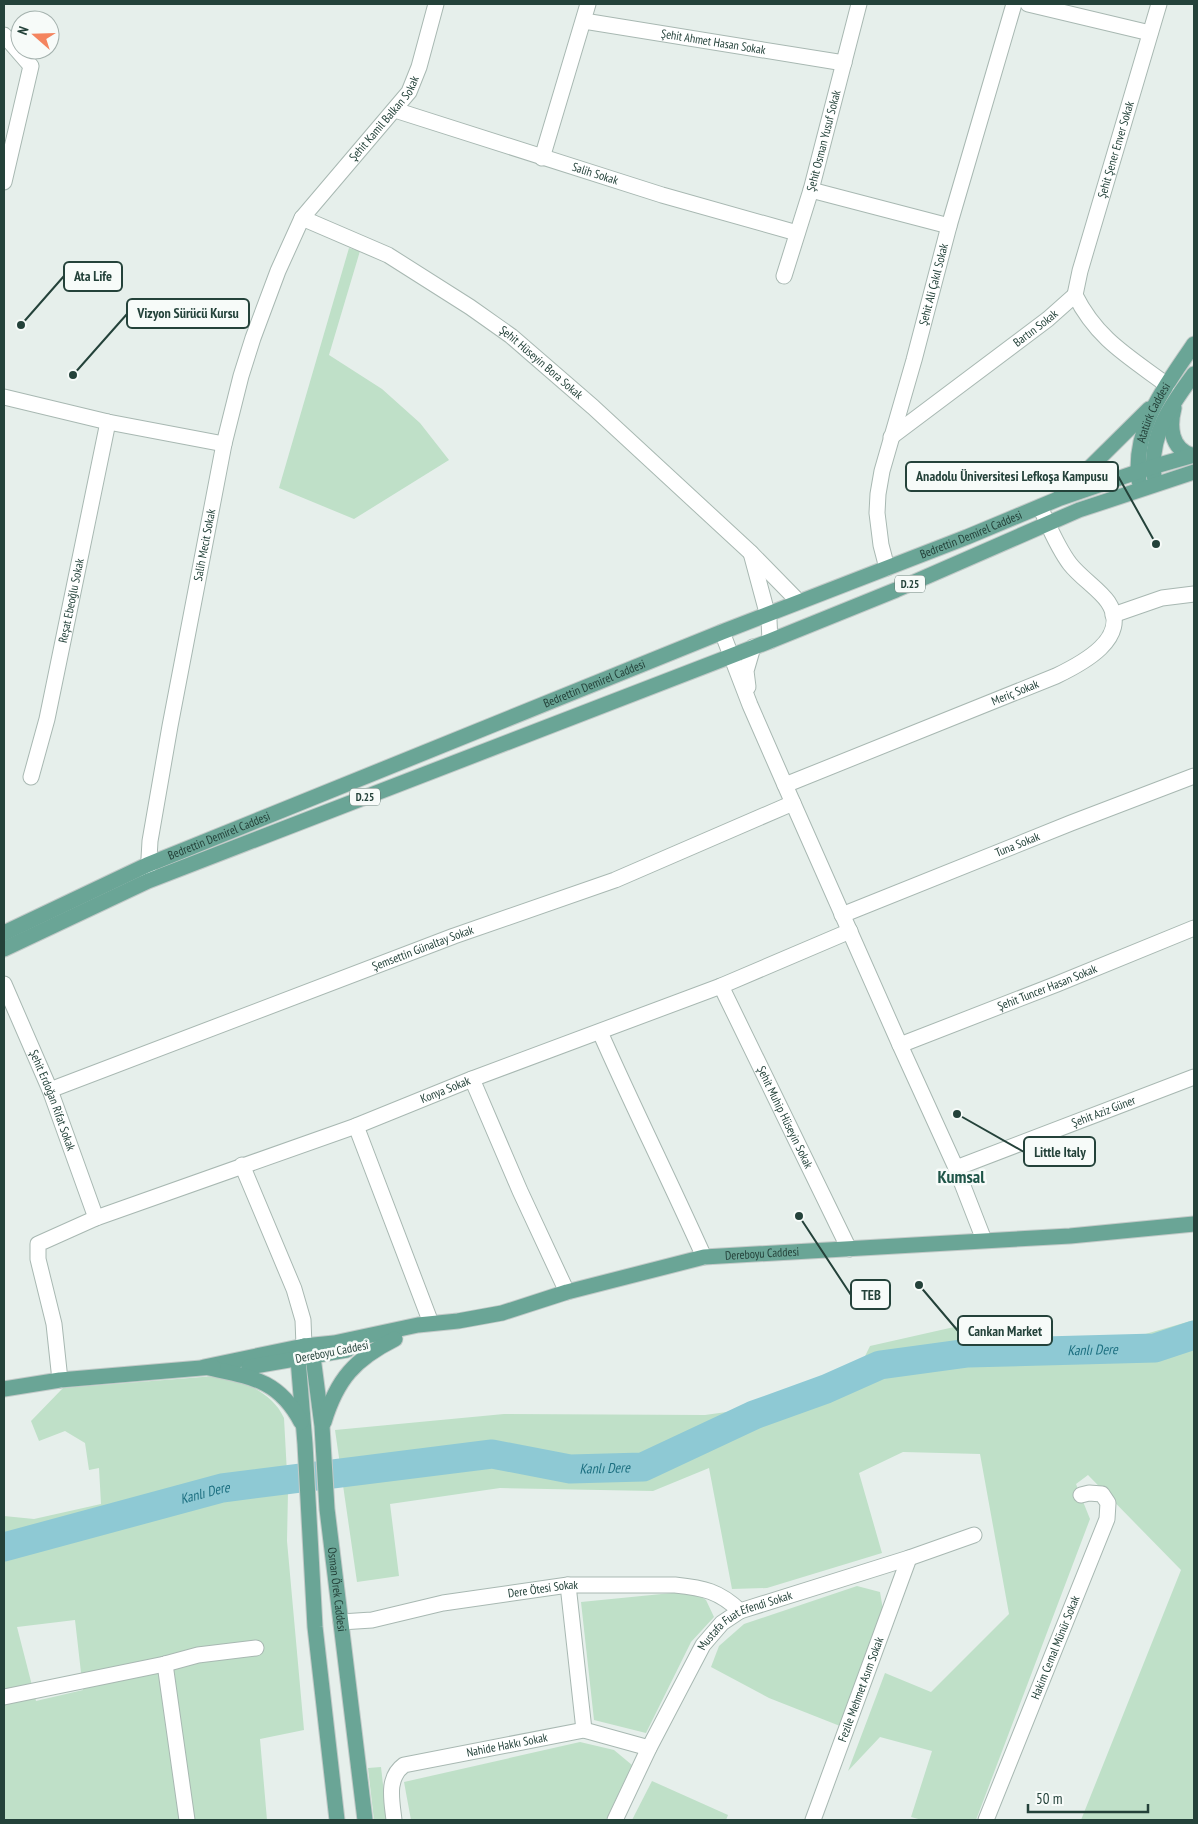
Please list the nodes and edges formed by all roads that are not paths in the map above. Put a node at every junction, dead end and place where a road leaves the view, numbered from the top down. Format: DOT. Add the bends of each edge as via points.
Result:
graph roads {
  1 [pos="436,4"];
  2 [pos="588,4"];
  3 [pos="860,4"];
  4 [pos="1014,4"];
  5 [pos="1028,4"];
  6 [pos="1159,4"];
  7 [pos="584,21"];
  8 [pos="1150,33"];
  9 [pos="4,35"];
  10 [pos="844,62"];
  11 [pos="395,110"];
  12 [pos="542,158"];
  13 [pos="4,182"];
  14 [pos="811,190"];
  15 [pos="302,218"];
  16 [pos="949,226"];
  17 [pos="797,233"];
  18 [pos="784,276"];
  19 [pos="1075,295"];
  20 [pos="1194,344"];
  21 [pos="1194,374"];
  22 [pos="1167,385"];
  23 [pos="4,397"];
  24 [pos="1176,400"];
  25 [pos="1154,404"];
  26 [pos="108,422"];
  27 [pos="891,438"];
  28 [pos="224,444"];
  29 [pos="1193,455"];
  30 [pos="1152,467"];
  31 [pos="1138,472"];
  32 [pos="1194,472"];
  33 [pos="1147,487"];
  34 [pos="1058,500"];
  35 [pos="1040,506"];
  36 [pos="1048,523"];
  37 [pos="750,552"];
  38 [pos="887,568"];
  39 [pos="1194,594"];
  40 [pos="799,602"];
  41 [pos="768,614"];
  42 [pos="1113,615"];
  43 [pos="722,632"];
  44 [pos="770,641"];
  45 [pos="753,647"];
  46 [pos="731,655"];
  47 [pos="750,705"];
  48 [pos="1194,776"];
  49 [pos="31,777"];
  50 [pos="785,785"];
  51 [pos="793,803"];
  52 [pos="147,865"];
  53 [pos="148,881"];
  54 [pos="842,915"];
  55 [pos="1194,928"];
  56 [pos="850,932"];
  57 [pos="4,933"];
  58 [pos="4,949"];
  59 [pos="4,984"];
  60 [pos="721,986"];
  61 [pos="600,1032"];
  62 [pos="900,1045"];
  63 [pos="1194,1077"];
  64 [pos="472,1079"];
  65 [pos="50,1090"];
  66 [pos="356,1126"];
  67 [pos="242,1165"];
  68 [pos="956,1168"];
  69 [pos="96,1218"];
  70 [pos="1194,1224"];
  71 [pos="984,1240"];
  72 [pos="849,1250"];
  73 [pos="704,1257"];
  74 [pos="567,1292"];
  75 [pos="458,1321"];
  76 [pos="431,1323"];
  77 [pos="395,1339"];
  78 [pos="305,1354"];
  79 [pos="204,1367"];
  80 [pos="60,1380"];
  81 [pos="4,1389"];
  82 [pos="322,1426"];
  83 [pos="304,1428"];
  84 [pos="1081,1495"];
  85 [pos="974,1535"];
  86 [pos="909,1558"];
  87 [pos="568,1585"];
  88 [pos="740,1611"];
  89 [pos="341,1622"];
  90 [pos="256,1648"];
  91 [pos="165,1664"];
  92 [pos="4,1697"];
  93 [pos="584,1730"];
  94 [pos="649,1748"];
  95 [pos="187,1820"];
  96 [pos="337,1820"];
  97 [pos="365,1820"];
  98 [pos="394,1820"];
  99 [pos="615,1820"];
  100 [pos="813,1820"];
  101 [pos="986,1820"];
  1 -- 11 [label="street, Şehit Kamil Balkan Sokak" via="419,67 409,92"];
  2 -- 7 [label="street"];
  3 -- 10 [label="street, Şehit Osman Yusuf Sokak"];
  4 -- 16 [label="street, Şehit Ali Çakıl Sokak"];
  5 -- 8 [label="street"];
  6 -- 8 [label="street, Şehit Şener Enver Sokak"];
  7 -- 10 [label="street, Şehit Ahmet Hasan Sokak"];
  7 -- 12 [label="street"];
  8 -- 19 [label="street, Şehit Şener Enver Sokak"];
  9 -- 13 [label="street" via="31,66"];
  10 -- 14 [label="street, Şehit Osman Yusuf Sokak"];
  11 -- 12 [label="street, Salih Sokak"];
  11 -- 15 [label="street, Şehit Kamil Balkan Sokak"];
  12 -- 17 [label="street, Salih Sokak"];
  14 -- 16 [label="street"];
  14 -- 17 [label="street, Şehit Osman Yusuf Sokak"];
  15 -- 28 [label="street, Salih Mecit Sokak" via="256,328"];
  15 -- 37 [label="street, Şehit Hüseyin Bora Sokak" via="388,255 470,306 511,336"];
  16 -- 27 [label="street, Şehit Ali Çakıl Sokak"];
  17 -- 18 [label="street, Şehit Osman Yusuf Sokak"];
  19 -- 22 [label="street" via="1102,336"];
  19 -- 27 [label="street, Bartın Sokak"];
  20 -- 22 [label="main road, Atatürk Caddesi"];
  21 -- 24 [label="main road, Atatürk Caddesi"];
  22 -- 25 [label="main road, Atatürk Caddesi"];
  23 -- 26 [label="street"];
  24 -- 29 [label="main road" via="1171,418 1172,436 1179,448"];
  24 -- 30 [label="main road, Atatürk Caddesi" via="1157,435"];
  25 -- 31 [label="main road, Atatürk Caddesi" via="1142,437"];
  25 -- 34 [label="main road"];
  26 -- 28 [label="street"];
  26 -- 49 [label="street, Reşat Ebeoğlu Sokak" via="47,719"];
  27 -- 38 [label="street, Şehit Ali Çakıl Sokak" via="882,471 877,513"];
  28 -- 52 [label="street, Salih Mecit Sokak"];
  29 -- 30 [label="main road, Bedrettin Demirel Caddesi / D.25"];
  30 -- 31 [label="main road, Bedrettin Demirel Caddesi / D.25"];
  30 -- 33 [label="main road, Atatürk Caddesi"];
  31 -- 33 [label="main road, Atatürk Caddesi"];
  31 -- 34 [label="main road, Bedrettin Demirel Caddesi / D.25"];
  32 -- 33 [label="main road, Bedrettin Demirel Caddesi / D.25"];
  33 -- 36 [label="main road, Bedrettin Demirel Caddesi / D.25"];
  34 -- 35 [label="main road, Bedrettin Demirel Caddesi / D.25"];
  35 -- 36 [label="street"];
  35 -- 38 [label="main road, Bedrettin Demirel Caddesi / D.25"];
  36 -- 42 [label="street" via="1063,555 1078,574 1105,598"];
  36 -- 44 [label="main road, Bedrettin Demirel Caddesi / D.25"];
  37 -- 40 [label="street, Şehit Hüseyin Bora Sokak"];
  37 -- 41 [label="street"];
  38 -- 40 [label="main road, Bedrettin Demirel Caddesi / D.25"];
  39 -- 42 [label="street" via="1162,598"];
  40 -- 41 [label="main road, Bedrettin Demirel Caddesi / D.25"];
  41 -- 43 [label="main road, Bedrettin Demirel Caddesi / D.25"];
  41 -- 44 [label="street"];
  42 -- 50 [label="street, Meriç Sokak" via="1112,632 1102,647 1079,664"];
  43 -- 46 [label="street"];
  43 -- 52 [label="main road, Bedrettin Demirel Caddesi / D.25"];
  44 -- 45 [label="main road, Bedrettin Demirel Caddesi / D.25"];
  45 -- 46 [label="main road, Bedrettin Demirel Caddesi / D.25"];
  45 -- 47 [label="street" via="746,671"];
  46 -- 47 [label="street"];
  46 -- 53 [label="main road, Bedrettin Demirel Caddesi / D.25"];
  47 -- 50 [label="street"];
  48 -- 54 [label="street, Tuna Sokak"];
  50 -- 51 [label="street"];
  51 -- 54 [label="street"];
  51 -- 65 [label="street, Şemsettin Günaltay Sokak" via="615,880 454,936"];
  52 -- 53 [label="street, Salih Mecit Sokak"];
  52 -- 57 [label="main road, Bedrettin Demirel Caddesi / D.25"];
  53 -- 58 [label="main road, Bedrettin Demirel Caddesi / D.25"];
  54 -- 56 [label="street"];
  55 -- 62 [label="street, Şehit Tuncer Hasan Sokak"];
  56 -- 60 [label="street, Konya Sokak"];
  56 -- 62 [label="street"];
  59 -- 65 [label="street, Şehit Erdoğan Rifat Sokak"];
  60 -- 61 [label="street, Konya Sokak"];
  60 -- 72 [label="street, Şehit Muhip Hüseyin Sokak"];
  61 -- 64 [label="street, Konya Sokak"];
  61 -- 73 [label="street"];
  62 -- 68 [label="street"];
  63 -- 68 [label="street, Şehit Aziz Güner"];
  64 -- 66 [label="street, Konya Sokak"];
  64 -- 74 [label="street"];
  65 -- 69 [label="street, Şehit Erdoğan Rifat Sokak"];
  66 -- 67 [label="street, Konya Sokak"];
  66 -- 76 [label="street"];
  67 -- 69 [label="street, Konya Sokak"];
  67 -- 78 [label="street" via="294,1288 304,1320"];
  68 -- 71 [label="street"];
  69 -- 80 [label="street, Konya Sokak" via="38,1244 38,1259 54,1324"];
  70 -- 71 [label="main road, Dereboyu Caddesi" via="1070,1236"];
  71 -- 72 [label="main road, Dereboyu Caddesi"];
  72 -- 73 [label="main road, Dereboyu Caddesi"];
  73 -- 74 [label="main road, Dereboyu Caddesi"];
  74 -- 75 [label="main road, Dereboyu Caddesi" via="502,1313"];
  75 -- 76 [label="main road, Dereboyu Caddesi"];
  75 -- 77 [label="main road, Dereboyu Caddesi" via="424,1334"];
  76 -- 78 [label="main road, Dereboyu Caddesi" via="334,1344"];
  77 -- 78 [label="main road, Dereboyu Caddesi"];
  77 -- 82 [label="main road" via="372,1350 352,1369 336,1390"];
  78 -- 79 [label="main road, Dereboyu Caddesi"];
  78 -- 82 [label="main road, Osman Örek Caddesi"];
  78 -- 83 [label="main road, Osman Örek Caddesi"];
  79 -- 80 [label="main road, Dereboyu Caddesi"];
  79 -- 83 [label="main road" via="265,1382 289,1402"];
  80 -- 81 [label="main road, Dereboyu Caddesi"];
  82 -- 89 [label="main road, Osman Örek Caddesi" via="327,1509"];
  83 -- 96 [label="main road, Osman Örek Caddesi" via="315,1627"];
  84 -- 101 [label="street, Hakim Cemal Münür Sokak" via="1102,1494 1108,1503 1107,1519"];
  85 -- 86 [label="street, Mustafa Fuat Efendi Sokak"];
  86 -- 88 [label="street, Mustafa Fuat Efendi Sokak"];
  86 -- 100 [label="street, Fezile Mehmet Asım Sokak"];
  87 -- 88 [label="street, Dere Ötesi Sokak" via="691,1587 718,1594"];
  87 -- 89 [label="street, Dere Ötesi Sokak" via="443,1602 372,1620"];
  87 -- 93 [label="street"];
  88 -- 94 [label="street, Mustafa Fuat Efendi Sokak" via="722,1623 703,1645"];
  89 -- 97 [label="main road, Osman Örek Caddesi"];
  90 -- 91 [label="street" via="198,1655"];
  91 -- 92 [label="street"];
  91 -- 95 [label="street"];
  93 -- 94 [label="street, Nahide Hakkı Sokak"];
  93 -- 98 [label="street, Nahide Hakkı Sokak" via="404,1765 393,1780"];
  94 -- 99 [label="street, Mustafa Fuat Efendi Sokak"];
}
